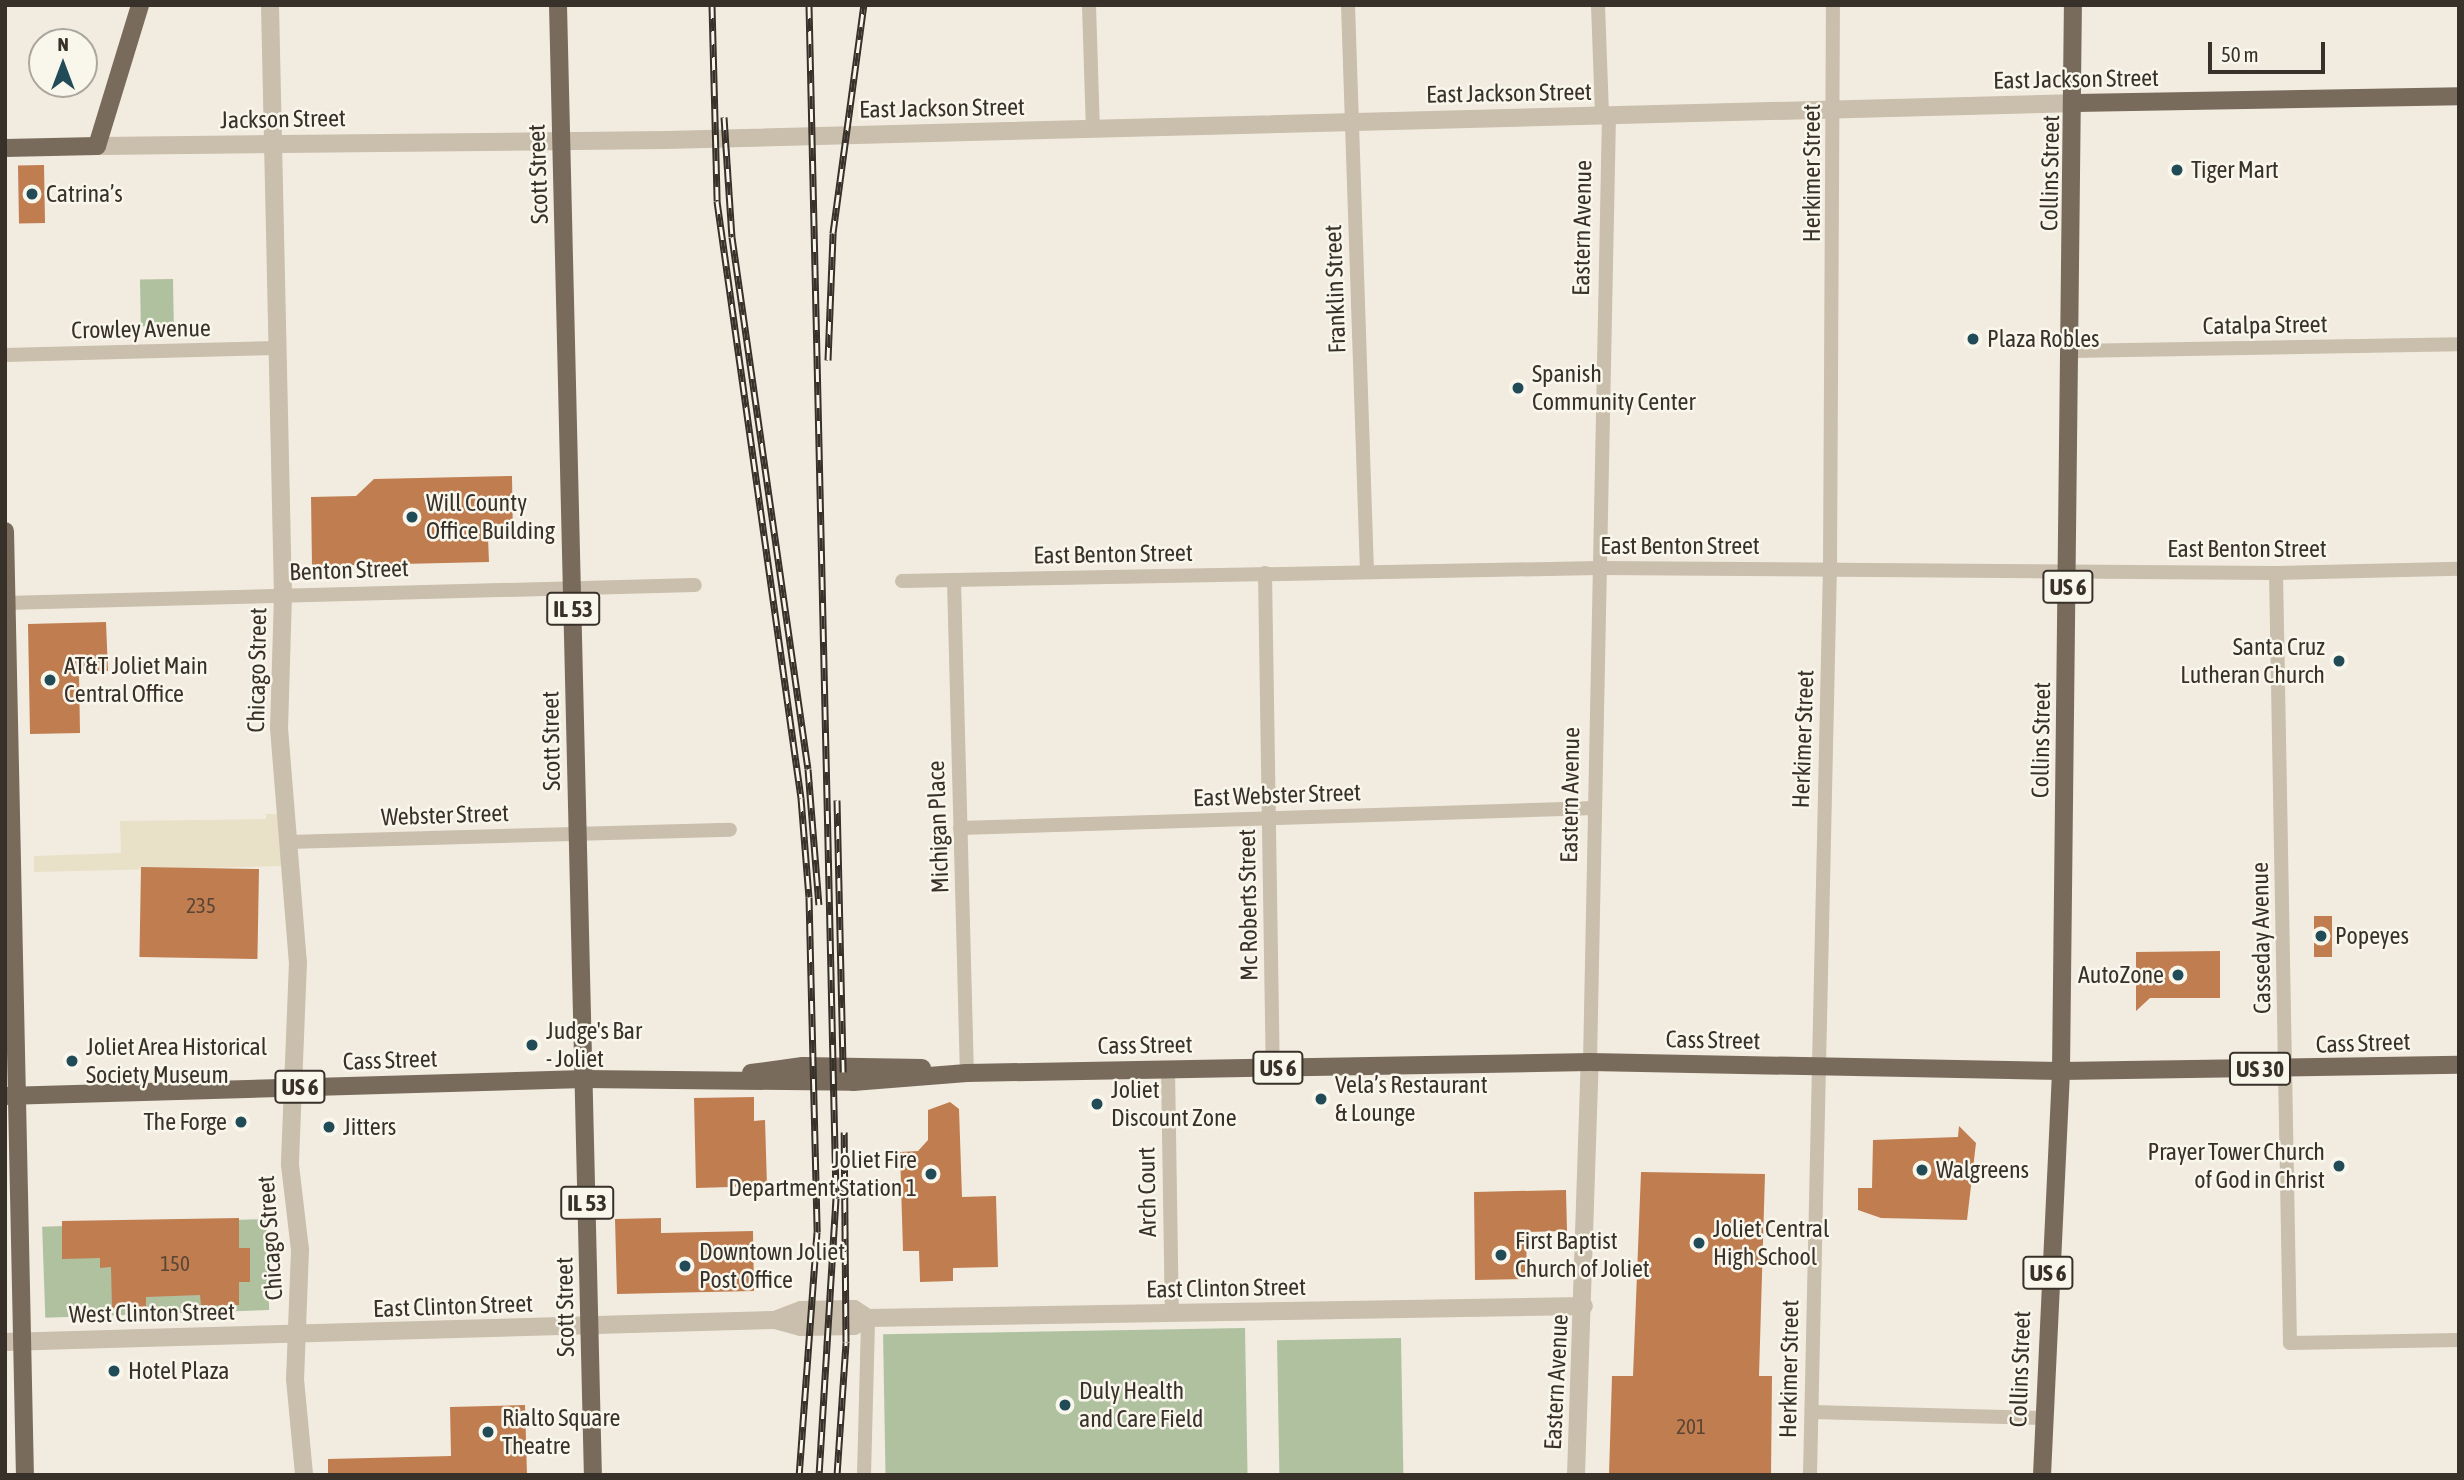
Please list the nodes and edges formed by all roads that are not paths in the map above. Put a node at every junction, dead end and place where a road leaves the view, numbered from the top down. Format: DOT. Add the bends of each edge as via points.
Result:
graph roads {
  1 [pos="140,5"];
  2 [pos="270,5"];
  3 [pos="558,5"];
  4 [pos="1089,5"];
  5 [pos="1348,5"];
  6 [pos="1598,5"];
  7 [pos="1833,5"];
  8 [pos="2073,5"];
  9 [pos="2459,96"];
  10 [pos="2076,103"];
  11 [pos="1836,109"];
  12 [pos="1605,115"];
  13 [pos="1352,122"];
  14 [pos="1093,128"];
  15 [pos="561,140"];
  16 [pos="272,144"];
  17 [pos="97,146"];
  18 [pos="5,148"];
  19 [pos="2459,344"];
  20 [pos="277,348"];
  21 [pos="2072,351"];
  22 [pos="5,355"];
  23 [pos="5,531"];
  24 [pos="1600,568"];
  25 [pos="1830,569"];
  26 [pos="2459,569"];
  27 [pos="2068,571"];
  28 [pos="1367,572"];
  29 [pos="1265,573"];
  30 [pos="2276,573"];
  31 [pos="954,580"];
  32 [pos="902,582"];
  33 [pos="695,585"];
  34 [pos="572,587"];
  35 [pos="283,595"];
  36 [pos="6,603"];
  37 [pos="1595,808"];
  38 [pos="1270,818"];
  39 [pos="960,828"];
  40 [pos="730,830"];
  41 [pos="578,834"];
  42 [pos="288,842"];
  43 [pos="8,850"];
  44 [pos="1590,1062"];
  45 [pos="2459,1065"];
  46 [pos="1816,1066"];
  47 [pos="1273,1068"];
  48 [pos="1168,1069"];
  49 [pos="2286,1069"];
  50 [pos="2060,1071"];
  51 [pos="967,1073"];
  52 [pos="584,1079"];
  53 [pos="293,1088"];
  54 [pos="11,1096"];
  55 [pos="1584,1306"];
  56 [pos="1172,1313"];
  57 [pos="868,1318"];
  58 [pos="590,1327"];
  59 [pos="300,1334"];
  60 [pos="2459,1340"];
  61 [pos="14,1341"];
  62 [pos="1812,1412"];
  63 [pos="2043,1418"];
  64 [pos="25,1475"];
  65 [pos="304,1475"];
  66 [pos="593,1475"];
  67 [pos="864,1475"];
  68 [pos="1576,1475"];
  69 [pos="1810,1475"];
  70 [pos="2042,1475"];
  1 -- 17 [label="main road"];
  2 -- 16 [label="street, Chicago Street"];
  3 -- 15 [label="main road, Scott Street"];
  4 -- 14 [label="street"];
  5 -- 13 [label="street, Franklin Street"];
  6 -- 12 [label="street, Eastern Avenue"];
  7 -- 11 [label="street, Herkimer Street"];
  8 -- 10 [label="main road, Collins Street"];
  9 -- 10 [label="main road, East Jackson Street"];
  10 -- 11 [label="street, East Jackson Street"];
  10 -- 21 [label="main road, Collins Street / US 6"];
  11 -- 12 [label="street, East Jackson Street"];
  11 -- 25 [label="street, Herkimer Street"];
  12 -- 13 [label="street, East Jackson Street"];
  12 -- 24 [label="street, Eastern Avenue"];
  13 -- 14 [label="street, East Jackson Street"];
  13 -- 28 [label="street, Franklin Street"];
  14 -- 15 [label="street, East Jackson Street"];
  15 -- 16 [label="street, Jackson Street"];
  15 -- 34 [label="main road, Scott Street / IL 53"];
  16 -- 17 [label="street, Jackson Street"];
  16 -- 20 [label="street, Chicago Street"];
  17 -- 18 [label="main road, Jackson Street"];
  19 -- 21 [label="street, Catalpa Street"];
  20 -- 22 [label="street, Crowley Avenue"];
  20 -- 35 [label="street, Chicago Street"];
  21 -- 27 [label="main road, Collins Street / US 6"];
  23 -- 36 [label="main road"];
  24 -- 25 [label="street, East Benton Street"];
  24 -- 28 [label="street, East Benton Street"];
  24 -- 37 [label="street, Eastern Avenue"];
  25 -- 27 [label="street, East Benton Street"];
  25 -- 46 [label="street, Herkimer Street"];
  26 -- 30 [label="street, East Benton Street"];
  27 -- 30 [label="street, East Benton Street"];
  27 -- 50 [label="main road, Collins Street / US 6"];
  28 -- 29 [label="street, East Benton Street"];
  29 -- 31 [label="street, East Benton Street"];
  29 -- 38 [label="street, Mc Roberts Street"];
  30 -- 49 [label="street, Casseday Avenue"];
  31 -- 32 [label="street, East Benton Street"];
  31 -- 39 [label="street, Michigan Place"];
  33 -- 34 [label="street, Benton Street"];
  34 -- 35 [label="street, Benton Street"];
  34 -- 41 [label="main road, Scott Street / IL 53"];
  35 -- 36 [label="street, Benton Street"];
  35 -- 42 [label="street, Chicago Street" via="279,728"];
  36 -- 43 [label="main road"];
  37 -- 38 [label="street, East Webster Street"];
  37 -- 44 [label="street, Eastern Avenue"];
  38 -- 39 [label="street, East Webster Street"];
  38 -- 47 [label="street, Mc Roberts Street"];
  39 -- 51 [label="street, Michigan Place"];
  40 -- 41 [label="street, Webster Street"];
  41 -- 42 [label="street, Webster Street"];
  41 -- 52 [label="main road, Scott Street / IL 53"];
  42 -- 53 [label="street, Chicago Street" via="298,962"];
  43 -- 54 [label="main road"];
  44 -- 46 [label="main road, Cass Street / US 6"];
  44 -- 47 [label="main road, Cass Street / US 6"];
  44 -- 55 [label="street, Eastern Avenue"];
  45 -- 49 [label="main road, Cass Street / US 30"];
  46 -- 50 [label="main road, Cass Street / US 6"];
  46 -- 62 [label="street, Herkimer Street"];
  47 -- 48 [label="main road, Cass Street / US 6"];
  48 -- 51 [label="main road, Cass Street / US 6"];
  48 -- 56 [label="street, Arch Court"];
  49 -- 50 [label="main road, Cass Street / US 30"];
  49 -- 60 [label="street, Casseday Avenue" via="2290,1343"];
  50 -- 63 [label="main road, Collins Street / US 6"];
  51 -- 52 [label="main road, Cass Street / US 6" via="828,1082 733,1077"];
  52 -- 53 [label="main road, Cass Street / US 6"];
  52 -- 58 [label="main road, Scott Street / IL 53"];
  53 -- 54 [label="main road, Cass Street / US 6"];
  53 -- 59 [label="street, Chicago Street" via="290,1165 300,1250"];
  54 -- 61 [label="main road"];
  55 -- 56 [label="street, East Clinton Street"];
  55 -- 68 [label="street, Eastern Avenue"];
  56 -- 57 [label="street, East Clinton Street"];
  57 -- 58 [label="street, East Clinton Street" via="854,1309 801,1310 775,1320"];
  57 -- 67 [label="street"];
  58 -- 59 [label="street, East Clinton Street"];
  58 -- 66 [label="main road, Scott Street / IL 53"];
  59 -- 61 [label="street, West Clinton Street"];
  59 -- 65 [label="street, Chicago Street" via="296,1411"];
  61 -- 64 [label="main road"];
  62 -- 63 [label="street"];
  62 -- 69 [label="street, Herkimer Street"];
  63 -- 70 [label="main road, Collins Street / US 6"];
}
